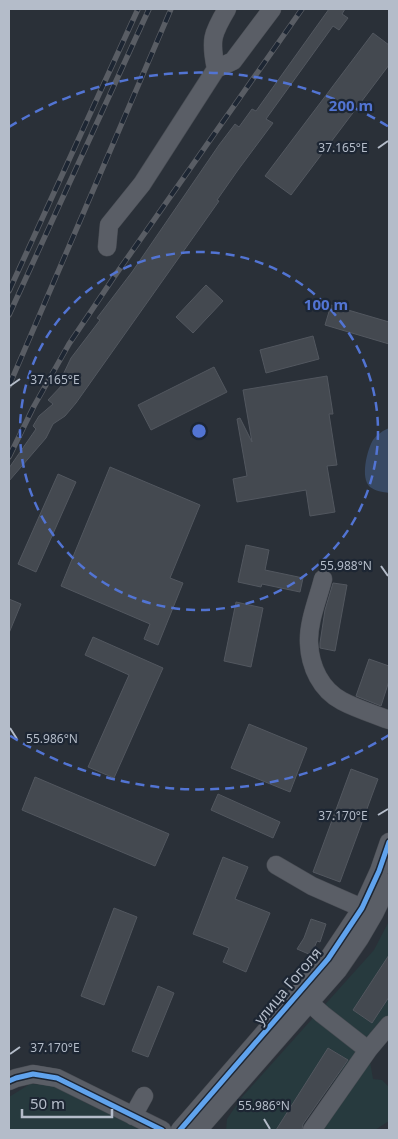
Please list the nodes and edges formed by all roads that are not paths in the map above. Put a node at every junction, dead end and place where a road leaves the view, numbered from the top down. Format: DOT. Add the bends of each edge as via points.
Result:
graph roads {
  1 [pos="227,9"];
  2 [pos="272,9"];
  3 [pos="216,69"];
  4 [pos="107,247"];
  5 [pos="324,579"];
  6 [pos="389,720"];
  7 [pos="389,842"];
  8 [pos="276,865"];
  9 [pos="389,882"];
  10 [pos="362,908"];
  11 [pos="305,998"];
  12 [pos="389,1025"];
  13 [pos="368,1050"];
  14 [pos="11,1078"];
  15 [pos="144,1096"];
  16 [pos="133,1116"];
  17 [pos="316,1128"];
  18 [pos="162,1130"];
  19 [pos="180,1130"];
  20 [pos="198,1130"];
  1 -- 3 [label="street" via="216,27 211,47"];
  2 -- 3 [label="street" via="233,62"];
  3 -- 4 [label="street" via="142,184 109,225"];
  5 -- 6 [label="street" via="311,622 309,643 313,666 323,686 341,701"];
  7 -- 10 [label="street, улица Гоголя" via="380,871"];
  8 -- 10 [label="street" via="312,886"];
  9 -- 11 [label="street" via="374,914 338,970"];
  10 -- 11 [label="street, улица Гоголя"];
  11 -- 13 [label="street"];
  11 -- 19 [label="street, улица Гоголя"];
  11 -- 20 [label="street"];
  12 -- 13 [label="street"];
  13 -- 17 [label="street"];
  14 -- 16 [label="street" via="33,1074 57,1078"];
  15 -- 16 [label="street"];
  16 -- 18 [label="street"];
}
